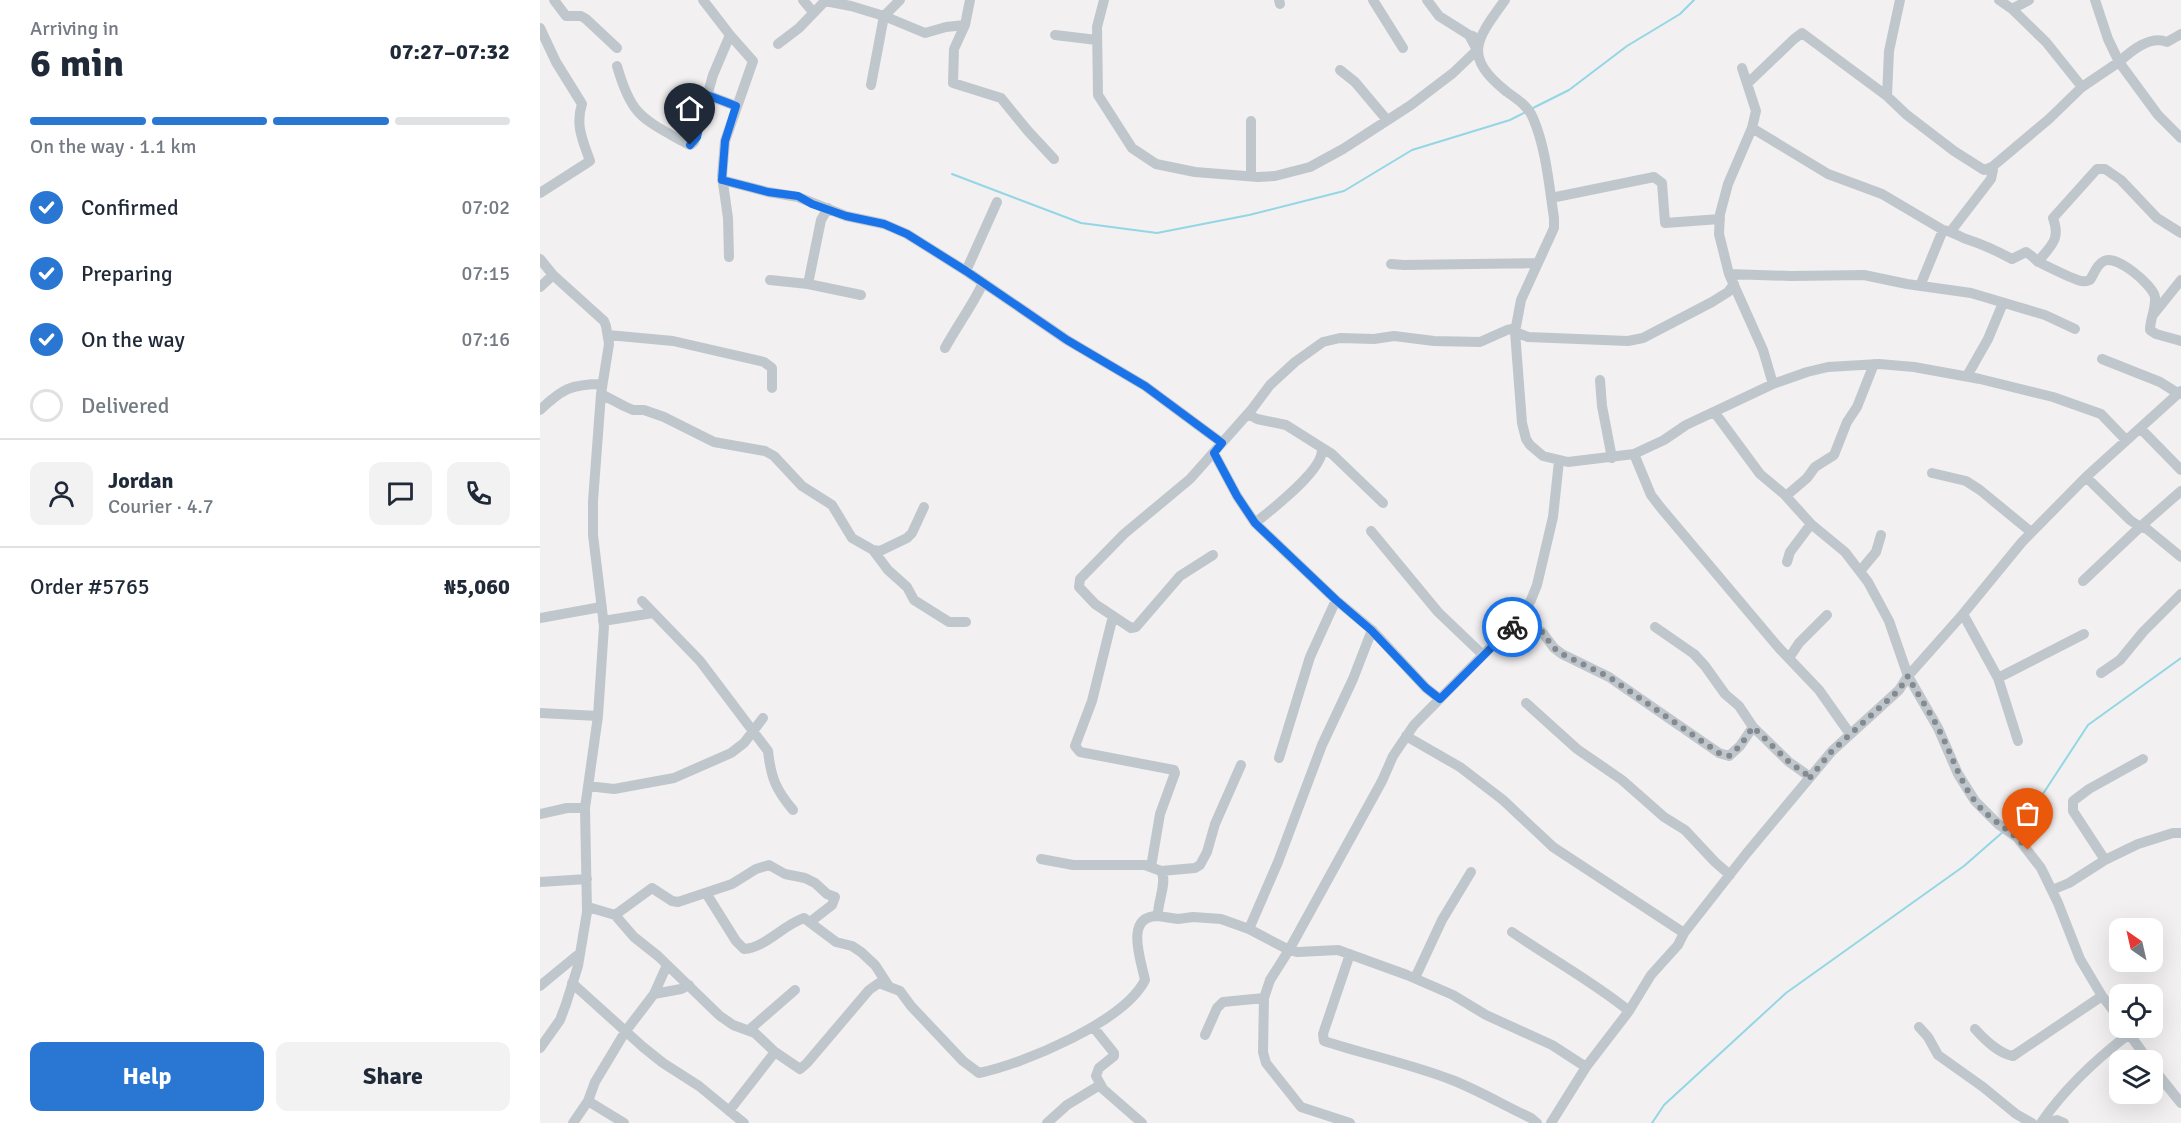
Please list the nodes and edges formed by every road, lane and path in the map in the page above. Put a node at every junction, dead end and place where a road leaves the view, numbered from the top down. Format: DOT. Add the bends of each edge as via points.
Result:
graph roads {
  1 [pos="554,0"];
  2 [pos="703,0"];
  3 [pos="803,0"];
  4 [pos="826,0"];
  5 [pos="900,0"];
  6 [pos="970,0"];
  7 [pos="1104,0"];
  8 [pos="1372,0"];
  9 [pos="1427,0"];
  10 [pos="1505,0"];
  11 [pos="1900,0"];
  12 [pos="1999,0"];
  13 [pos="2029,0"];
  14 [pos="2095,0"];
  15 [pos="2012,9"];
  16 [pos="813,12"];
  17 [pos="884,16"];
  18 [pos="965,24"];
  19 [pos="540,28"];
  20 [pos="2181,34"];
  21 [pos="730,35"];
  22 [pos="1055,35"];
  23 [pos="1474,36"];
  24 [pos="1097,40"];
  25 [pos="778,44"];
  26 [pos="617,48"];
  27 [pos="1402,48"];
  28 [pos="1476,50"];
  29 [pos="2119,62"];
  30 [pos="617,66"];
  31 [pos="1742,68"];
  32 [pos="1340,70"];
  33 [pos="1748,83"];
  34 [pos="871,85"];
  35 [pos="2082,87"];
  36 [pos="707,95"];
  37 [pos="1887,96"];
  38 [pos="736,106"];
  39 [pos="1387,120"];
  40 [pos="1251,121"];
  41 [pos="1752,128"];
  42 [pos="2181,138"];
  43 [pos="1054,159"];
  44 [pos="1992,167"];
  45 [pos="1251,176"];
  46 [pos="722,180"];
  47 [pos="540,193"];
  48 [pos="1551,198"];
  49 [pos="997,202"];
  50 [pos="828,208"];
  51 [pos="1720,219"];
  52 [pos="1947,231"];
  53 [pos="2181,233"];
  54 [pos="729,257"];
  55 [pos="540,259"];
  56 [pos="2038,262"];
  57 [pos="1391,264"];
  58 [pos="1538,264"];
  59 [pos="966,271"];
  60 [pos="553,275"];
  61 [pos="1731,279"];
  62 [pos="770,280"];
  63 [pos="2181,280"];
  64 [pos="983,283"];
  65 [pos="808,284"];
  66 [pos="1920,286"];
  67 [pos="540,287"];
  68 [pos="861,296"];
  69 [pos="2003,303"];
  70 [pos="2153,315"];
  71 [pos="2075,329"];
  72 [pos="1515,330"];
  73 [pos="608,335"];
  74 [pos="2181,341"];
  75 [pos="945,348"];
  76 [pos="2102,359"];
  77 [pos="1874,364"];
  78 [pos="1967,376"];
  79 [pos="1600,380"];
  80 [pos="1773,384"];
  81 [pos="772,388"];
  82 [pos="601,389"];
  83 [pos="2180,393"];
  84 [pos="540,410"];
  85 [pos="1715,413"];
  86 [pos="1248,414"];
  87 [pos="2140,429"];
  88 [pos="2126,440"];
  89 [pos="1222,443"];
  90 [pos="1322,448"];
  91 [pos="1214,453"];
  92 [pos="1634,454"];
  93 [pos="1612,458"];
  94 [pos="1559,461"];
  95 [pos="2181,470"];
  96 [pos="1932,472"];
  97 [pos="2086,477"];
  98 [pos="2181,492"];
  99 [pos="1786,496"];
  100 [pos="1383,503"];
  101 [pos="924,507"];
  102 [pos="1255,523"];
  103 [pos="1811,524"];
  104 [pos="2140,527"];
  105 [pos="1371,531"];
  106 [pos="2031,532"];
  107 [pos="1881,535"];
  108 [pos="873,550"];
  109 [pos="1213,555"];
  110 [pos="2181,557"];
  111 [pos="1787,562"];
  112 [pos="1860,570"];
  113 [pos="2083,581"];
  114 [pos="2181,594"];
  115 [pos="1336,600"];
  116 [pos="642,601"];
  117 [pos="601,607"];
  118 [pos="653,614"];
  119 [pos="1964,614"];
  120 [pos="1827,615"];
  121 [pos="1113,616"];
  122 [pos="540,618"];
  123 [pos="603,621"];
  124 [pos="966,622"];
  125 [pos="1515,624"];
  126 [pos="1655,627"];
  127 [pos="1371,630"];
  128 [pos="2084,634"];
  129 [pos="1483,655"];
  130 [pos="1789,658"];
  131 [pos="2101,673"];
  132 [pos="1908,676"];
  133 [pos="1998,678"];
  134 [pos="1440,699"];
  135 [pos="1526,703"];
  136 [pos="540,713"];
  137 [pos="598,716"];
  138 [pos="763,718"];
  139 [pos="1753,727"];
  140 [pos="753,732"];
  141 [pos="1850,734"];
  142 [pos="1406,736"];
  143 [pos="2018,741"];
  144 [pos="1279,758"];
  145 [pos="2143,759"];
  146 [pos="1241,765"];
  147 [pos="1808,780"];
  148 [pos="588,786"];
  149 [pos="585,808"];
  150 [pos="793,810"];
  151 [pos="540,814"];
  152 [pos="2178,831"];
  153 [pos="1041,859"];
  154 [pos="2105,860"];
  155 [pos="1156,869"];
  156 [pos="1471,872"];
  157 [pos="1730,875"];
  158 [pos="587,879"];
  159 [pos="540,882"];
  160 [pos="2052,890"];
  161 [pos="706,894"];
  162 [pos="588,907"];
  163 [pos="615,915"];
  164 [pos="1158,916"];
  165 [pos="810,922"];
  166 [pos="1249,929"];
  167 [pos="1512,932"];
  168 [pos="1684,933"];
  169 [pos="1289,950"];
  170 [pos="580,953"];
  171 [pos="1350,954"];
  172 [pos="667,965"];
  173 [pos="1415,978"];
  174 [pos="572,984"];
  175 [pos="689,985"];
  176 [pos="540,986"];
  177 [pos="888,986"];
  178 [pos="795,990"];
  179 [pos="654,994"];
  180 [pos="2102,996"];
  181 [pos="1264,998"];
  182 [pos="2109,1005"];
  183 [pos="1629,1011"];
  184 [pos="1919,1027"];
  185 [pos="1094,1028"];
  186 [pos="1975,1029"];
  187 [pos="749,1030"];
  188 [pos="625,1032"];
  189 [pos="1205,1035"];
  190 [pos="2119,1038"];
  191 [pos="540,1048"];
  192 [pos="776,1052"];
  193 [pos="1586,1067"];
  194 [pos="2163,1081"];
  195 [pos="1100,1085"];
  196 [pos="588,1101"];
  197 [pos="2181,1103"];
  198 [pos="729,1111"];
  199 [pos="573,1123"];
  200 [pos="624,1123"];
  201 [pos="744,1123"];
  202 [pos="1047,1123"];
  203 [pos="1142,1123"];
  204 [pos="1350,1123"];
  205 [pos="1537,1123"];
  206 [pos="1551,1123"];
  207 [pos="2032,1123"];
  208 [pos="2043,1123"];
  209 [pos="2064,1123"];
  1 -- 26 [label="street" via="566,16 581,16"];
  2 -- 21 [label="street"];
  3 -- 16 [label="street"];
  4 -- 16 [label="street"];
  4 -- 17 [label="street"];
  5 -- 17 [label="street"];
  6 -- 18 [label="street"];
  7 -- 24 [label="street"];
  8 -- 27 [label="street"];
  9 -- 23 [label="street" via="1439,16"];
  10 -- 23 [label="street"];
  11 -- 37 [label="street" via="1889,51"];
  12 -- 15 [label="street"];
  13 -- 15 [label="street"];
  14 -- 29 [label="street"];
  15 -- 35 [label="street" via="2046,42"];
  16 -- 25 [label="street"];
  17 -- 18 [label="street" via="925,33"];
  17 -- 34 [label="street"];
  18 -- 43 [label="street" via="954,49 953,83 1001,98"];
  19 -- 47 [label="street" via="582,104 578,115 580,135 590,161"];
  20 -- 29 [label="street" via="2167,42 2147,42"];
  21 -- 36 [label="street"];
  21 -- 38 [label="street" via="753,61"];
  22 -- 24 [label="street"];
  23 -- 28 [label="street"];
  24 -- 45 [label="street" via="1098,95 1132,148 1164,166"];
  28 -- 39 [label="street" via="1453,73"];
  28 -- 48 [label="street" via="1491,78 1533,117"];
  29 -- 35 [label="street"];
  29 -- 42 [label="street"];
  30 -- 36 [label="street" via="624,91 640,116 690,145 697,137"];
  31 -- 33 [label="street"];
  32 -- 39 [label="street"];
  33 -- 37 [label="street" via="1802,33"];
  33 -- 41 [label="street" via="1756,111"];
  35 -- 44 [label="street"];
  36 -- 38 [label="street"];
  37 -- 44 [label="street" via="1977,167"];
  38 -- 46 [label="street" via="725,141"];
  39 -- 45 [label="street" via="1310,167 1275,176"];
  40 -- 45 [label="street"];
  41 -- 51 [label="street" via="1728,184"];
  41 -- 52 [label="street" via="1828,174 1882,194"];
  44 -- 52 [label="street" via="1991,179"];
  46 -- 50 [label="street" via="798,196"];
  46 -- 54 [label="street"];
  48 -- 51 [label="street" via="1654,177 1662,183 1665,223"];
  48 -- 58 [label="street" via="1554,228"];
  49 -- 59 [label="street"];
  50 -- 59 [label="street" via="907,234"];
  50 -- 65 [label="street" via="821,220"];
  51 -- 61 [label="street" via="1719,234"];
  52 -- 56 [label="street" via="2012,259 2026,252"];
  52 -- 66 [label="street"];
  53 -- 56 [label="street" via="2157,218 2121,180 2105,169 2097,169 2053,218 2056,238"];
  55 -- 60 [label="street"];
  56 -- 70 [label="street" via="2078,281 2090,280 2103,261 2120,264 2137,274 2154,292"];
  57 -- 58 [label="street"];
  58 -- 72 [label="street" via="1521,300"];
  59 -- 64 [label="street"];
  60 -- 67 [label="street"];
  60 -- 73 [label="street" via="604,321"];
  61 -- 66 [label="street" via="1864,275"];
  61 -- 72 [label="street" via="1728,292 1643,338 1628,341 1528,337"];
  61 -- 80 [label="street" via="1763,350"];
  62 -- 65 [label="street"];
  63 -- 70 [label="street"];
  64 -- 75 [label="street"];
  64 -- 89 [label="street" via="1067,340 1145,386"];
  65 -- 68 [label="street"];
  66 -- 69 [label="street" via="1971,293"];
  69 -- 71 [label="street"];
  69 -- 78 [label="street"];
  70 -- 74 [label="street" via="2150,330"];
  72 -- 86 [label="street" via="1463,343 1394,336 1330,339 1277,379"];
  72 -- 94 [label="street" via="1526,439 1538,454"];
  73 -- 81 [label="street" via="673,341 764,362 772,368"];
  73 -- 82 [label="street"];
  76 -- 83 [label="street"];
  77 -- 78 [label="street"];
  77 -- 80 [label="street" via="1828,367"];
  77 -- 99 [label="street" via="1834,455 1815,467"];
  78 -- 88 [label="street" via="2087,408 2101,414"];
  79 -- 93 [label="street"];
  80 -- 85 [label="street"];
  82 -- 84 [label="street" via="582,384 563,390"];
  82 -- 108 [label="street" via="624,406 664,417 714,442 774,456 802,486 832,505 852,538"];
  82 -- 117 [label="street" via="592,501"];
  83 -- 87 [label="street"];
  85 -- 92 [label="street"];
  85 -- 99 [label="street" via="1757,470"];
  86 -- 89 [label="street"];
  86 -- 90 [label="street" via="1286,425"];
  87 -- 88 [label="street"];
  87 -- 95 [label="street"];
  88 -- 97 [label="street"];
  89 -- 91 [label="street"];
  90 -- 100 [label="street"];
  90 -- 102 [label="street" via="1318,462 1292,493"];
  91 -- 102 [label="street"];
  91 -- 121 [label="street" via="1080,579 1079,587"];
  92 -- 93 [label="street"];
  92 -- 130 [label="street" via="1661,508"];
  93 -- 94 [label="street"];
  94 -- 125 [label="street" via="1553,517 1537,585"];
  96 -- 106 [label="street" via="1966,481"];
  97 -- 104 [label="street"];
  97 -- 106 [label="street"];
  98 -- 104 [label="street"];
  99 -- 103 [label="street"];
  101 -- 108 [label="street" via="907,538 880,551"];
  102 -- 115 [label="street"];
  103 -- 111 [label="street"];
  103 -- 112 [label="street"];
  104 -- 110 [label="street"];
  104 -- 113 [label="street"];
  105 -- 129 [label="street" via="1437,612"];
  106 -- 119 [label="street"];
  107 -- 112 [label="street" via="1876,552"];
  108 -- 124 [label="street" via="914,600 949,622"];
  109 -- 121 [label="street" via="1180,576 1136,627 1131,628"];
  112 -- 132 [label="street" via="1889,621"];
  114 -- 131 [label="street" via="2120,660"];
  115 -- 127 [label="street"];
  115 -- 144 [label="street" via="1310,657"];
  116 -- 118 [label="street"];
  117 -- 122 [label="street"];
  117 -- 123 [label="street"];
  118 -- 123 [label="street"];
  118 -- 140 [label="street" via="700,661"];
  119 -- 132 [label="street"];
  119 -- 133 [label="street"];
  120 -- 130 [label="street"];
  121 -- 155 [label="street" via="1092,701 1075,746 1080,752 1174,770 1160,814"];
  123 -- 137 [label="street"];
  125 -- 129 [label="street"];
  125 -- 139 [label="street" via="1542,632 1562,654 1609,677 1719,753 1729,756"];
  126 -- 139 [label="street" via="1694,654"];
  127 -- 134 [label="street"];
  127 -- 166 [label="street"];
  128 -- 133 [label="street"];
  129 -- 134 [label="street"];
  130 -- 141 [label="street" via="1819,690"];
  132 -- 141 [label="street" via="1899,690"];
  132 -- 160 [label="street" via="1975,801 2022,842"];
  133 -- 143 [label="street"];
  134 -- 142 [label="street"];
  135 -- 157 [label="street" via="1583,754 1685,830"];
  136 -- 137 [label="street"];
  137 -- 148 [label="street"];
  138 -- 140 [label="street"];
  139 -- 147 [label="street"];
  140 -- 148 [label="street" via="731,753 674,778 614,789"];
  140 -- 150 [label="street" via="768,751 778,792"];
  141 -- 147 [label="street"];
  142 -- 168 [label="street" via="1460,767 1503,800 1553,847"];
  142 -- 169 [label="street"];
  145 -- 154 [label="street" via="2073,801 2073,811"];
  146 -- 155 [label="street" via="1200,865"];
  147 -- 157 [label="street"];
  148 -- 149 [label="street"];
  149 -- 151 [label="street"];
  149 -- 158 [label="street"];
  152 -- 154 [label="street"];
  153 -- 155 [label="street" via="1073,865"];
  154 -- 160 [label="street"];
  155 -- 164 [label="street" via="1164,879"];
  156 -- 173 [label="street" via="1442,920"];
  157 -- 168 [label="street"];
  158 -- 159 [label="street"];
  158 -- 162 [label="street"];
  160 -- 180 [label="street" via="2080,959"];
  161 -- 163 [label="street" via="678,902 652,888"];
  161 -- 165 [label="street" via="744,949 753,948 793,922 804,918"];
  161 -- 165 [label="street" via="756,869 772,866 785,874 805,878 835,897 832,905"];
  162 -- 163 [label="street"];
  162 -- 170 [label="street"];
  163 -- 172 [label="street"];
  164 -- 166 [label="street" via="1221,919"];
  164 -- 185 [label="street" via="1141,922 1136,933 1145,981 1142,987"];
  165 -- 177 [label="street" via="836,942 861,952"];
  166 -- 169 [label="street"];
  167 -- 183 [label="street"];
  168 -- 183 [label="street"];
  169 -- 171 [label="street" via="1338,950"];
  169 -- 181 [label="street"];
  170 -- 174 [label="street"];
  170 -- 176 [label="street"];
  171 -- 173 [label="street"];
  171 -- 205 [label="street" via="1324,1041 1472,1088"];
  172 -- 175 [label="street"];
  172 -- 179 [label="street"];
  173 -- 193 [label="street" via="1552,1045"];
  174 -- 188 [label="street"];
  174 -- 191 [label="street" via="560,1020"];
  175 -- 179 [label="street"];
  175 -- 187 [label="street" via="720,1016"];
  177 -- 185 [label="street" via="900,991 963,1061 979,1073 1041,1053"];
  177 -- 192 [label="street" via="879,983 869,990 800,1068"];
  178 -- 187 [label="street"];
  179 -- 188 [label="street"];
  180 -- 182 [label="street"];
  180 -- 186 [label="street" via="2013,1056 2006,1055"];
  181 -- 189 [label="street" via="1223,1002"];
  181 -- 204 [label="street" via="1266,1063 1301,1107"];
  183 -- 193 [label="street"];
  184 -- 207 [label="street" via="1938,1055"];
  185 -- 195 [label="street" via="1114,1053 1099,1068 1096,1076"];
  187 -- 192 [label="street"];
  188 -- 196 [label="street"];
  188 -- 198 [label="street"];
  190 -- 208 [label="street" via="2085,1070"];
  192 -- 198 [label="street"];
  193 -- 206 [label="street"];
  194 -- 197 [label="street"];
  195 -- 202 [label="street"];
  195 -- 203 [label="street"];
  196 -- 199 [label="street"];
  196 -- 200 [label="street"];
  198 -- 201 [label="street"];
  208 -- 209 [label="street"];
}
